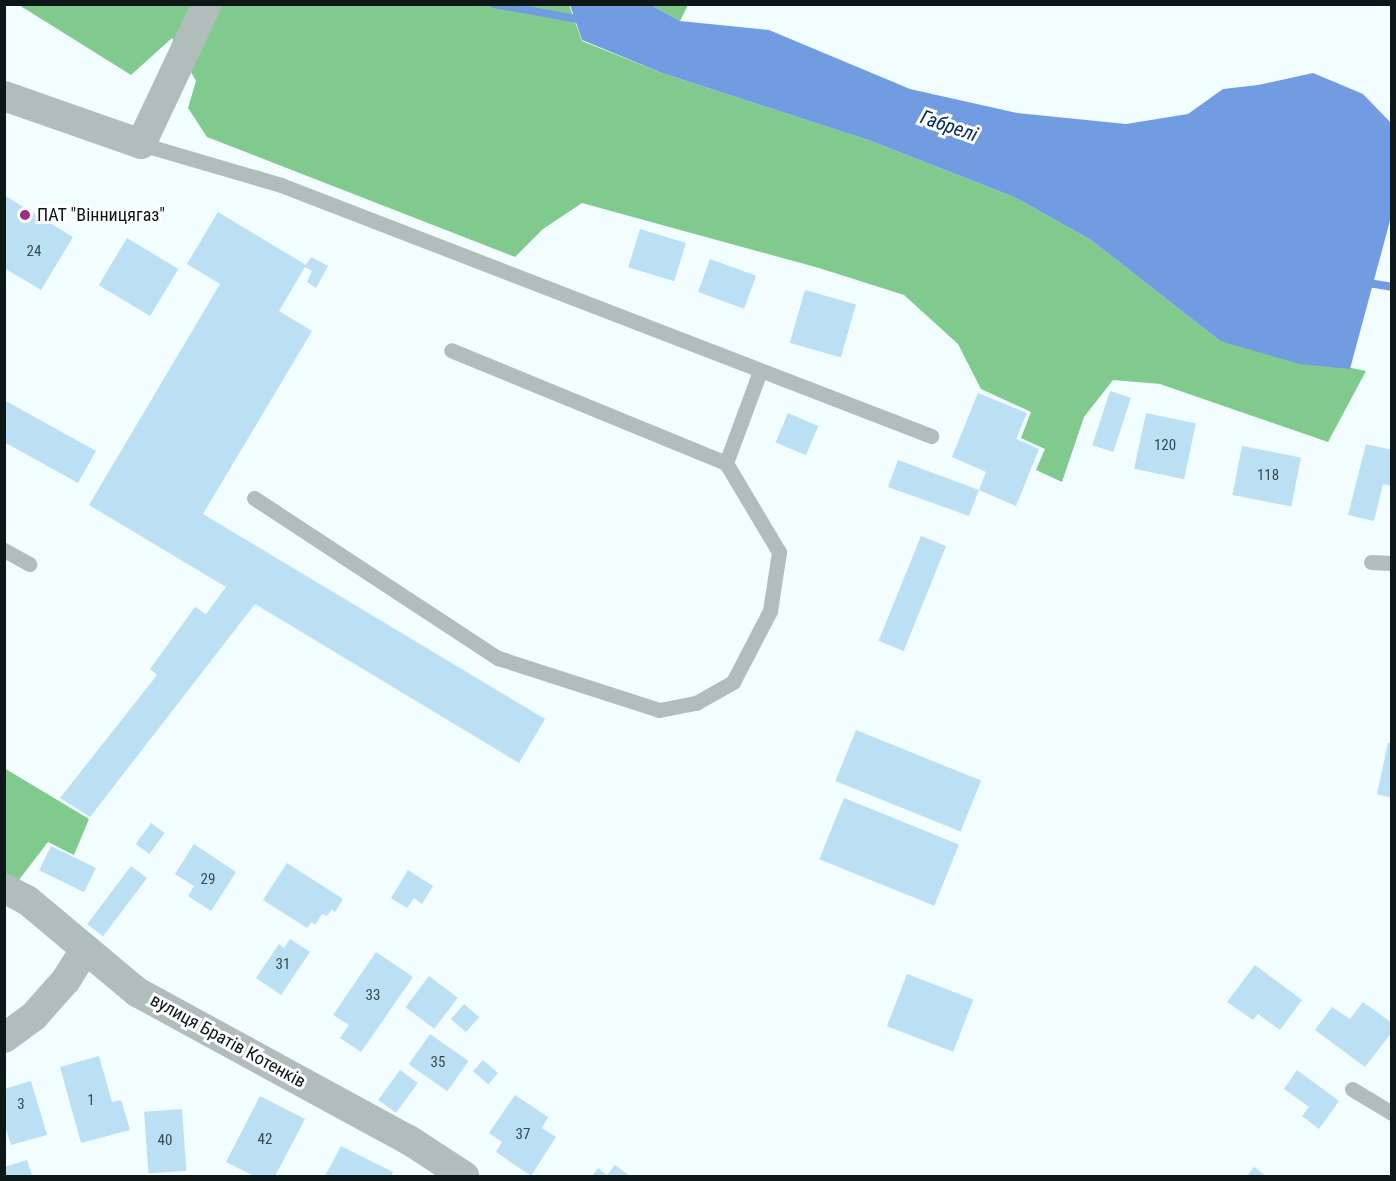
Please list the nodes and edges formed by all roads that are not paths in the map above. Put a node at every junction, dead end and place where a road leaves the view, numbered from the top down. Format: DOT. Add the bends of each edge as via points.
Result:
graph roads {
  1 [pos="207,4"];
  2 [pos="8,102"];
  3 [pos="141,144"];
  4 [pos="451,350"];
  5 [pos="760,370"];
  6 [pos="931,436"];
  7 [pos="726,464"];
  8 [pos="254,498"];
  9 [pos="4,550"];
  10 [pos="1371,562"];
  11 [pos="1392,563"];
  12 [pos="28,564"];
  13 [pos="4,888"];
  14 [pos="84,951"];
  15 [pos="4,1038"];
  16 [pos="1352,1089"];
  17 [pos="1392,1113"];
  18 [pos="464,1176"];
  1 -- 3 [label="street"];
  2 -- 3 [label="street"];
  3 -- 5 [label="lane" via="281,185"];
  4 -- 7 [label="lane"];
  5 -- 6 [label="lane"];
  5 -- 7 [label="lane"];
  7 -- 8 [label="lane" via="779,552 770,611 733,682 696,703 659,710 498,658"];
  9 -- 12 [label="lane"];
  10 -- 11 [label="lane"];
  13 -- 14 [label="street, вулиця Братів Котенків" via="27,900"];
  14 -- 15 [label="street" via="66,980 34,1016"];
  14 -- 18 [label="street, вулиця Братів Котенків" via="137,992 409,1140"];
  16 -- 17 [label="lane"];
}
